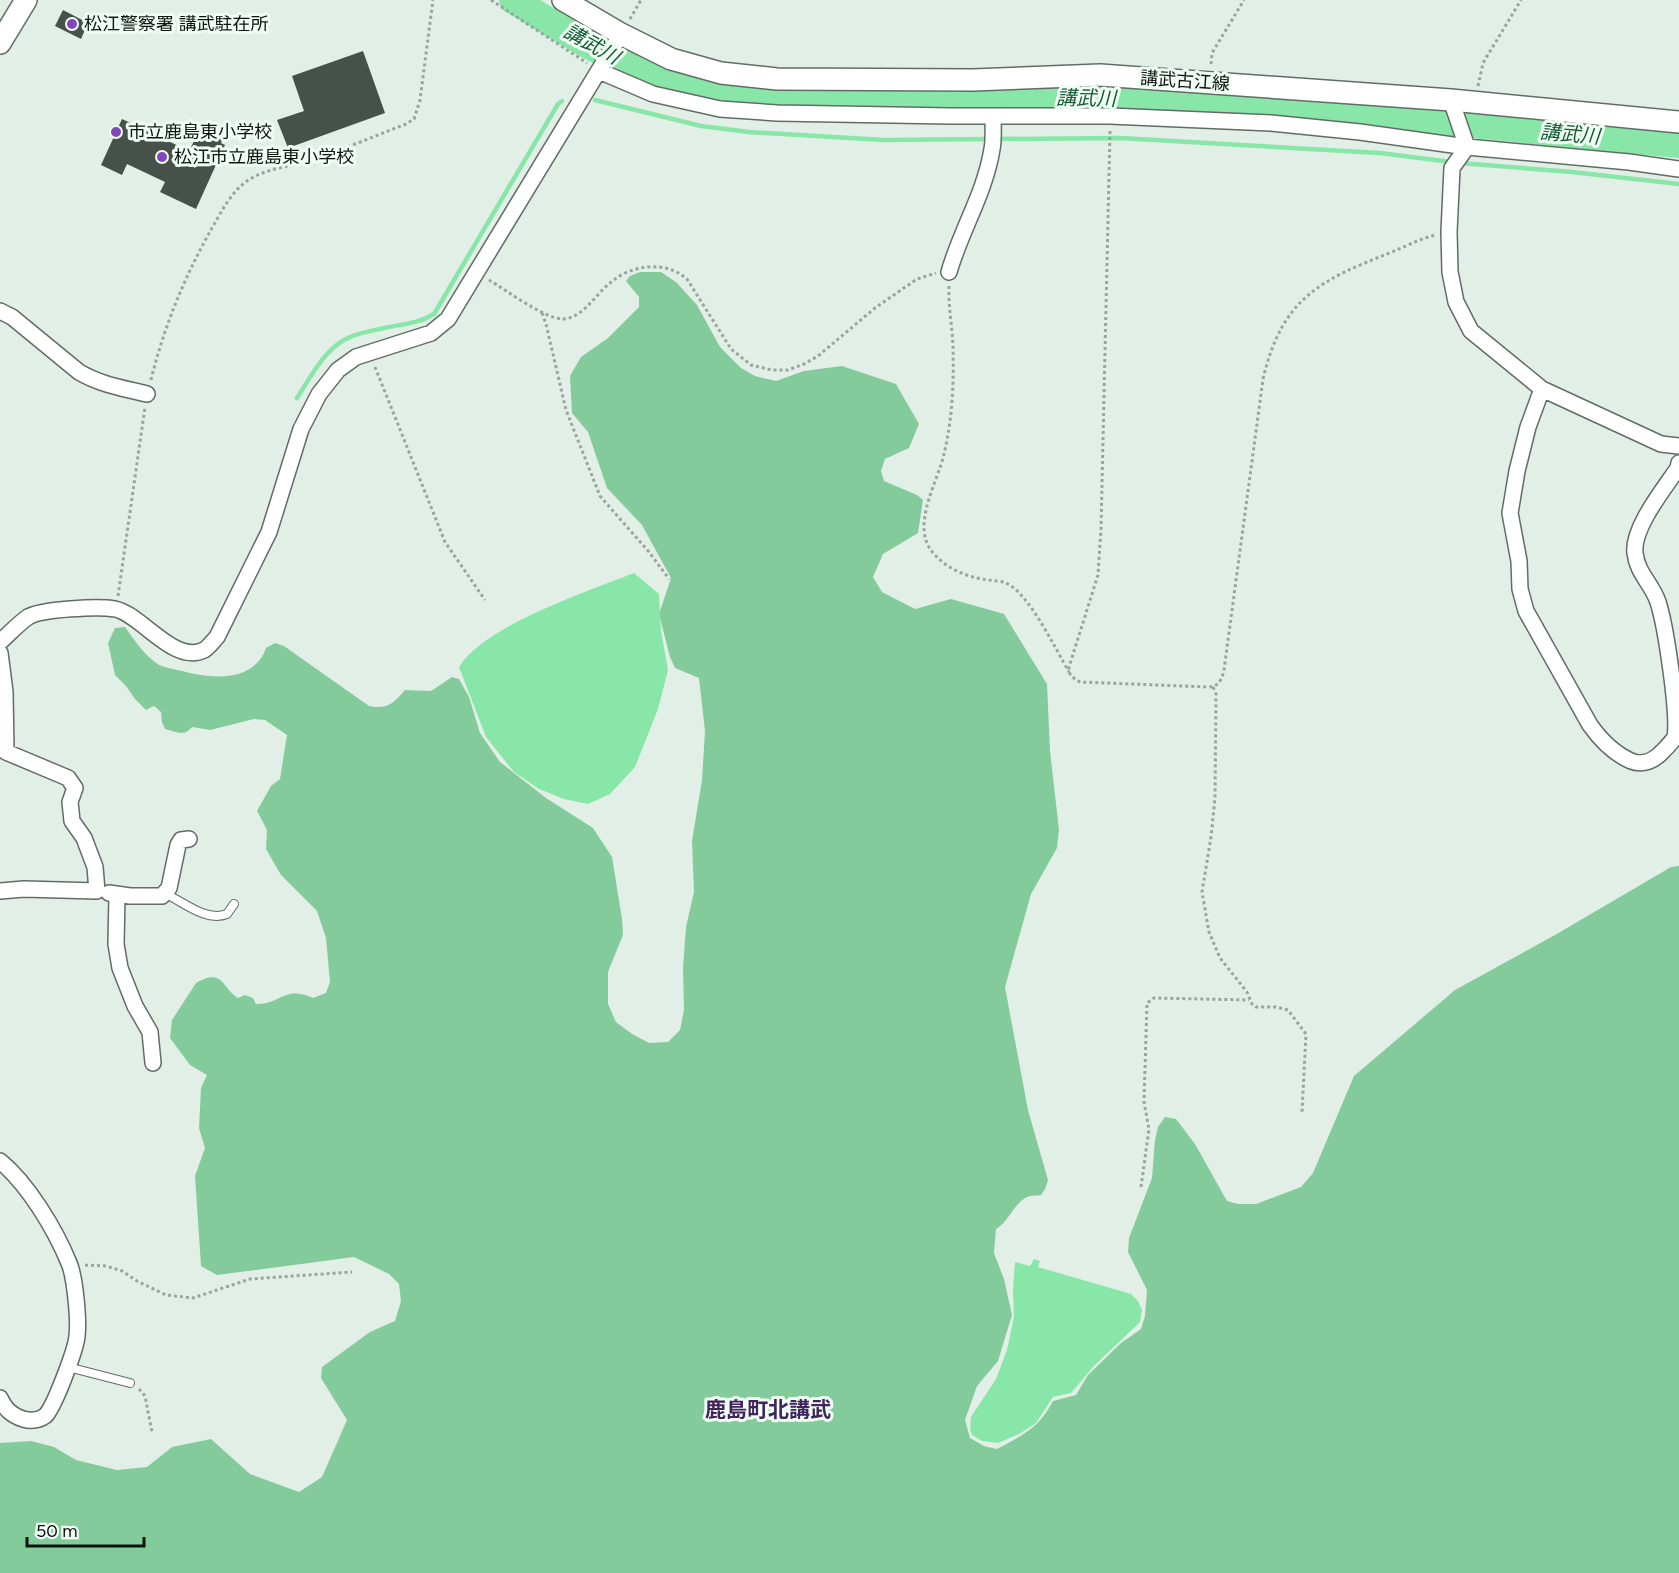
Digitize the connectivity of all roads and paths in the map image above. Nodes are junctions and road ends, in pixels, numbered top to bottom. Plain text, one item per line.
1 (26, 0) edge
2 (433, 0) edge
3 (491, 0) edge
4 (563, 0) edge
5 (1244, 0) edge
6 (1521, 0) edge
7 (618, 39) junction
8 (0, 43) edge
9 (600, 69) junction
10 (1209, 83) junction
11 (1477, 103) junction
12 (1454, 109) junction
13 (1110, 116) junction
14 (993, 117) junction
15 (1679, 122) edge
16 (1466, 143) junction
17 (1679, 169) edge
18 (1449, 232) junction
19 (949, 272) junction
20 (477, 273) junction
21 (0, 311) edge
22 (541, 311) junction
23 (369, 353) junction
24 (1542, 389) junction
25 (147, 394) junction
26 (1679, 446) edge
27 (1679, 463) edge
28 (669, 579) dead end
29 (485, 600) dead end
30 (116, 609) junction
31 (0, 642) edge
32 (0, 653) edge
33 (1069, 672) junction
34 (1676, 672) edge
35 (1213, 687) junction
36 (189, 839) dead end
37 (0, 891) edge
38 (97, 891) junction
39 (166, 894) junction
40 (117, 895) junction
41 (234, 904) dead end
42 (1249, 1000) junction
43 (153, 1063) dead end
44 (1302, 1112) dead end
45 (0, 1161) edge
46 (1141, 1187) dead end
47 (70, 1265) junction
48 (352, 1272) dead end
49 (68, 1367) junction
50 (130, 1383) joint
51 (0, 1398) edge
52 (152, 1432) dead end

1 - 8 main road
2 - 25 path
3 - 9 path
4 - 7 main road, 講武古江線
5 - 10 path
6 - 11 path
7 - 9 street
7 - 10 main road, 講武古江線
9 - 14 street
9 - 20 street
10 - 12 main road, 講武古江線
11 - 12 main road, 講武古江線
11 - 15 main road, 講武古江線
12 - 16 street
13 - 14 street
13 - 16 street
13 - 33 path
14 - 19 street
16 - 17 street
16 - 18 street
18 - 24 street
18 - 35 path
19 - 22 path
19 - 33 path
20 - 22 path
20 - 23 street
21 - 25 street
22 - 28 path
23 - 29 path
23 - 30 street
24 - 26 street
24 - 34 street
25 - 30 path
27 - 34 street
30 - 31 street
32 - 38 street
33 - 35 path
35 - 42 path
36 - 39 street
37 - 38 street
38 - 40 street
39 - 40 street
39 - 41 lane
40 - 43 street
42 - 44 path
42 - 46 path
45 - 47 street
47 - 48 path
47 - 49 street
49 - 50 lane
49 - 51 street
50 - 52 path

